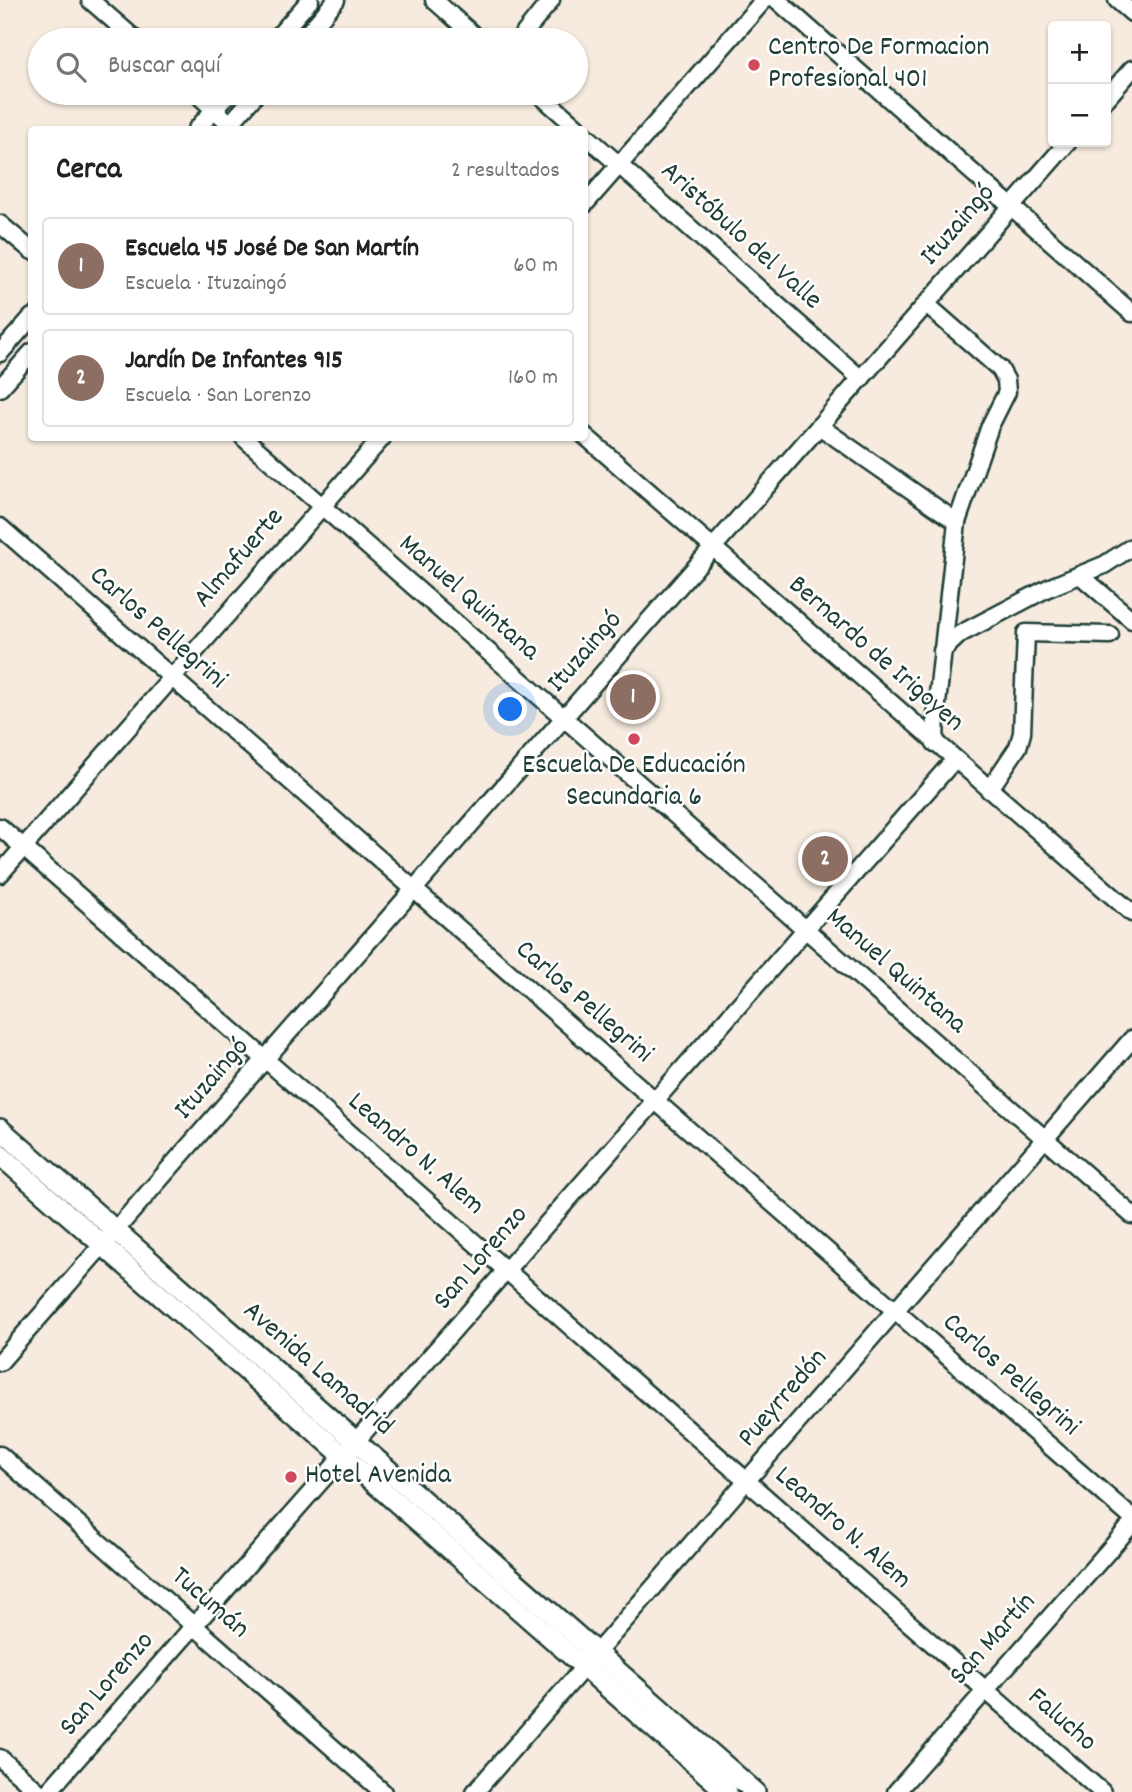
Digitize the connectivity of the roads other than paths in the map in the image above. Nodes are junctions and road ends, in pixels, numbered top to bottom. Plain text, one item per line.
1 (90, 0) edge
2 (310, 0) edge
3 (336, 0) edge
4 (433, 0) edge
5 (551, 0) edge
6 (764, 0) edge
7 (777, 0) edge
8 (1117, 0) edge
9 (1132, 13) edge
10 (122, 28) edge
11 (286, 28) edge
12 (312, 28) edge
13 (465, 28) edge
14 (529, 28) edge
15 (1132, 69) edge
16 (1111, 93) edge
17 (209, 105) edge
18 (218, 105) edge
19 (248, 105) edge
20 (552, 105) edge
21 (214, 109) junction
22 (199, 126) edge
23 (229, 126) edge
24 (232, 126) edge
25 (575, 126) edge
26 (588, 137) edge
27 (1064, 147) edge
28 (620, 165) junction
29 (588, 201) edge
30 (1011, 207) junction
31 (0, 224) edge
32 (28, 248) edge
33 (926, 303) junction
34 (1132, 313) edge
35 (28, 322) edge
36 (0, 353) edge
37 (28, 356) edge
38 (861, 379) junction
39 (0, 388) edge
40 (819, 426) junction
41 (588, 439) edge
42 (247, 441) edge
43 (379, 441) edge
44 (322, 506) junction
45 (957, 522) junction
46 (0, 527) edge
47 (1132, 547) edge
48 (713, 548) junction
49 (1080, 575) junction
50 (1132, 620) edge
51 (1110, 635) dead end
52 (942, 651) junction
53 (172, 678) junction
54 (564, 718) junction
55 (935, 743) junction
56 (954, 760) junction
57 (989, 790) junction
58 (0, 827) edge
59 (23, 847) junction
60 (0, 874) edge
61 (414, 890) junction
62 (1132, 913) edge
63 (806, 929) junction
64 (1132, 1039) edge
65 (265, 1059) junction
66 (655, 1101) junction
67 (0, 1129) edge
68 (1045, 1139) junction
69 (0, 1155) edge
70 (1132, 1215) edge
71 (109, 1238) junction
72 (507, 1270) junction
73 (895, 1311) junction
74 (0, 1362) edge
75 (350, 1449) junction
76 (0, 1455) edge
77 (747, 1481) junction
78 (1132, 1518) edge
79 (1132, 1524) edge
80 (194, 1626) junction
81 (591, 1660) junction
82 (985, 1689) junction
83 (0, 1758) edge
84 (39, 1792) edge
85 (48, 1792) edge
86 (383, 1792) edge
87 (475, 1792) edge
88 (727, 1792) edge
89 (755, 1792) edge
90 (896, 1792) edge
91 (1102, 1792) edge

1 - 10 street
2 - 11 street
3 - 12 street
4 - 13 street
5 - 14 street
6 - 28 street
7 - 30 street
8 - 9 street
15 - 16 street
17 - 21 street
18 - 21 street
19 - 24 street
20 - 25 street
21 - 22 street
21 - 23 street
26 - 28 street, Aristóbulo del Valle
27 - 30 street, Ituzaingó
28 - 29 street
28 - 38 street, Aristóbulo del Valle
30 - 33 street, Ituzaingó
30 - 34 street
31 - 32 street
33 - 38 street, Ituzaingó
33 - 45 street
35 - 36 street
37 - 39 street
38 - 40 street, Ituzaingó
40 - 45 street
40 - 48 street, Ituzaingó
41 - 48 street, Bernardo de Irigoyen
42 - 44 street, Manuel Quintana
43 - 44 street, Almafuerte
44 - 53 street, Almafuerte
44 - 54 street, Manuel Quintana
45 - 52 street
46 - 53 street, Carlos Pellegrini
47 - 49 street
48 - 54 street, Ituzaingó
48 - 55 street, Bernardo de Irigoyen
49 - 50 street
49 - 52 street
51 - 57 street
52 - 55 street
53 - 59 street, Almafuerte
53 - 61 street, Carlos Pellegrini
54 - 61 street, Ituzaingó
54 - 63 street, Manuel Quintana
55 - 56 street, Bernardo de Irigoyen
56 - 57 street, Bernardo de Irigoyen
56 - 63 street, San Lorenzo
57 - 62 street, Bernardo de Irigoyen
58 - 59 street, Leandro N. Alem
59 - 60 street, Almafuerte
59 - 65 street, Leandro N. Alem
61 - 65 street, Ituzaingó
61 - 66 street, Carlos Pellegrini
63 - 66 street, San Lorenzo
63 - 68 street, Manuel Quintana
64 - 68 street, Pueyrredón
65 - 71 street, Ituzaingó
65 - 72 street, Leandro N. Alem
66 - 72 street, San Lorenzo
66 - 73 street, Carlos Pellegrini
67 - 71 main road, Avenida Lamadrid
68 - 70 street, Manuel Quintana
68 - 73 street, Pueyrredón
69 - 71 main road, Avenida Lamadrid
71 - 74 street, Ituzaingó
71 - 75 main road, Avenida Lamadrid
72 - 75 street, San Lorenzo
72 - 77 street, Leandro N. Alem
73 - 77 street, Pueyrredón
73 - 78 street, Carlos Pellegrini
75 - 80 street, San Lorenzo
75 - 81 main road, Avenida Lamadrid
76 - 80 street, Tucumán
77 - 81 street, Pueyrredón
77 - 82 street, Leandro N. Alem
79 - 82 street, San Martín
80 - 85 street, San Lorenzo
80 - 86 street, Tucumán
81 - 87 street, Pueyrredón
81 - 88 main road, Avenida Lamadrid
81 - 89 main road, Avenida Lamadrid
82 - 90 street, San Martín
82 - 91 street, Falucho
83 - 84 street

